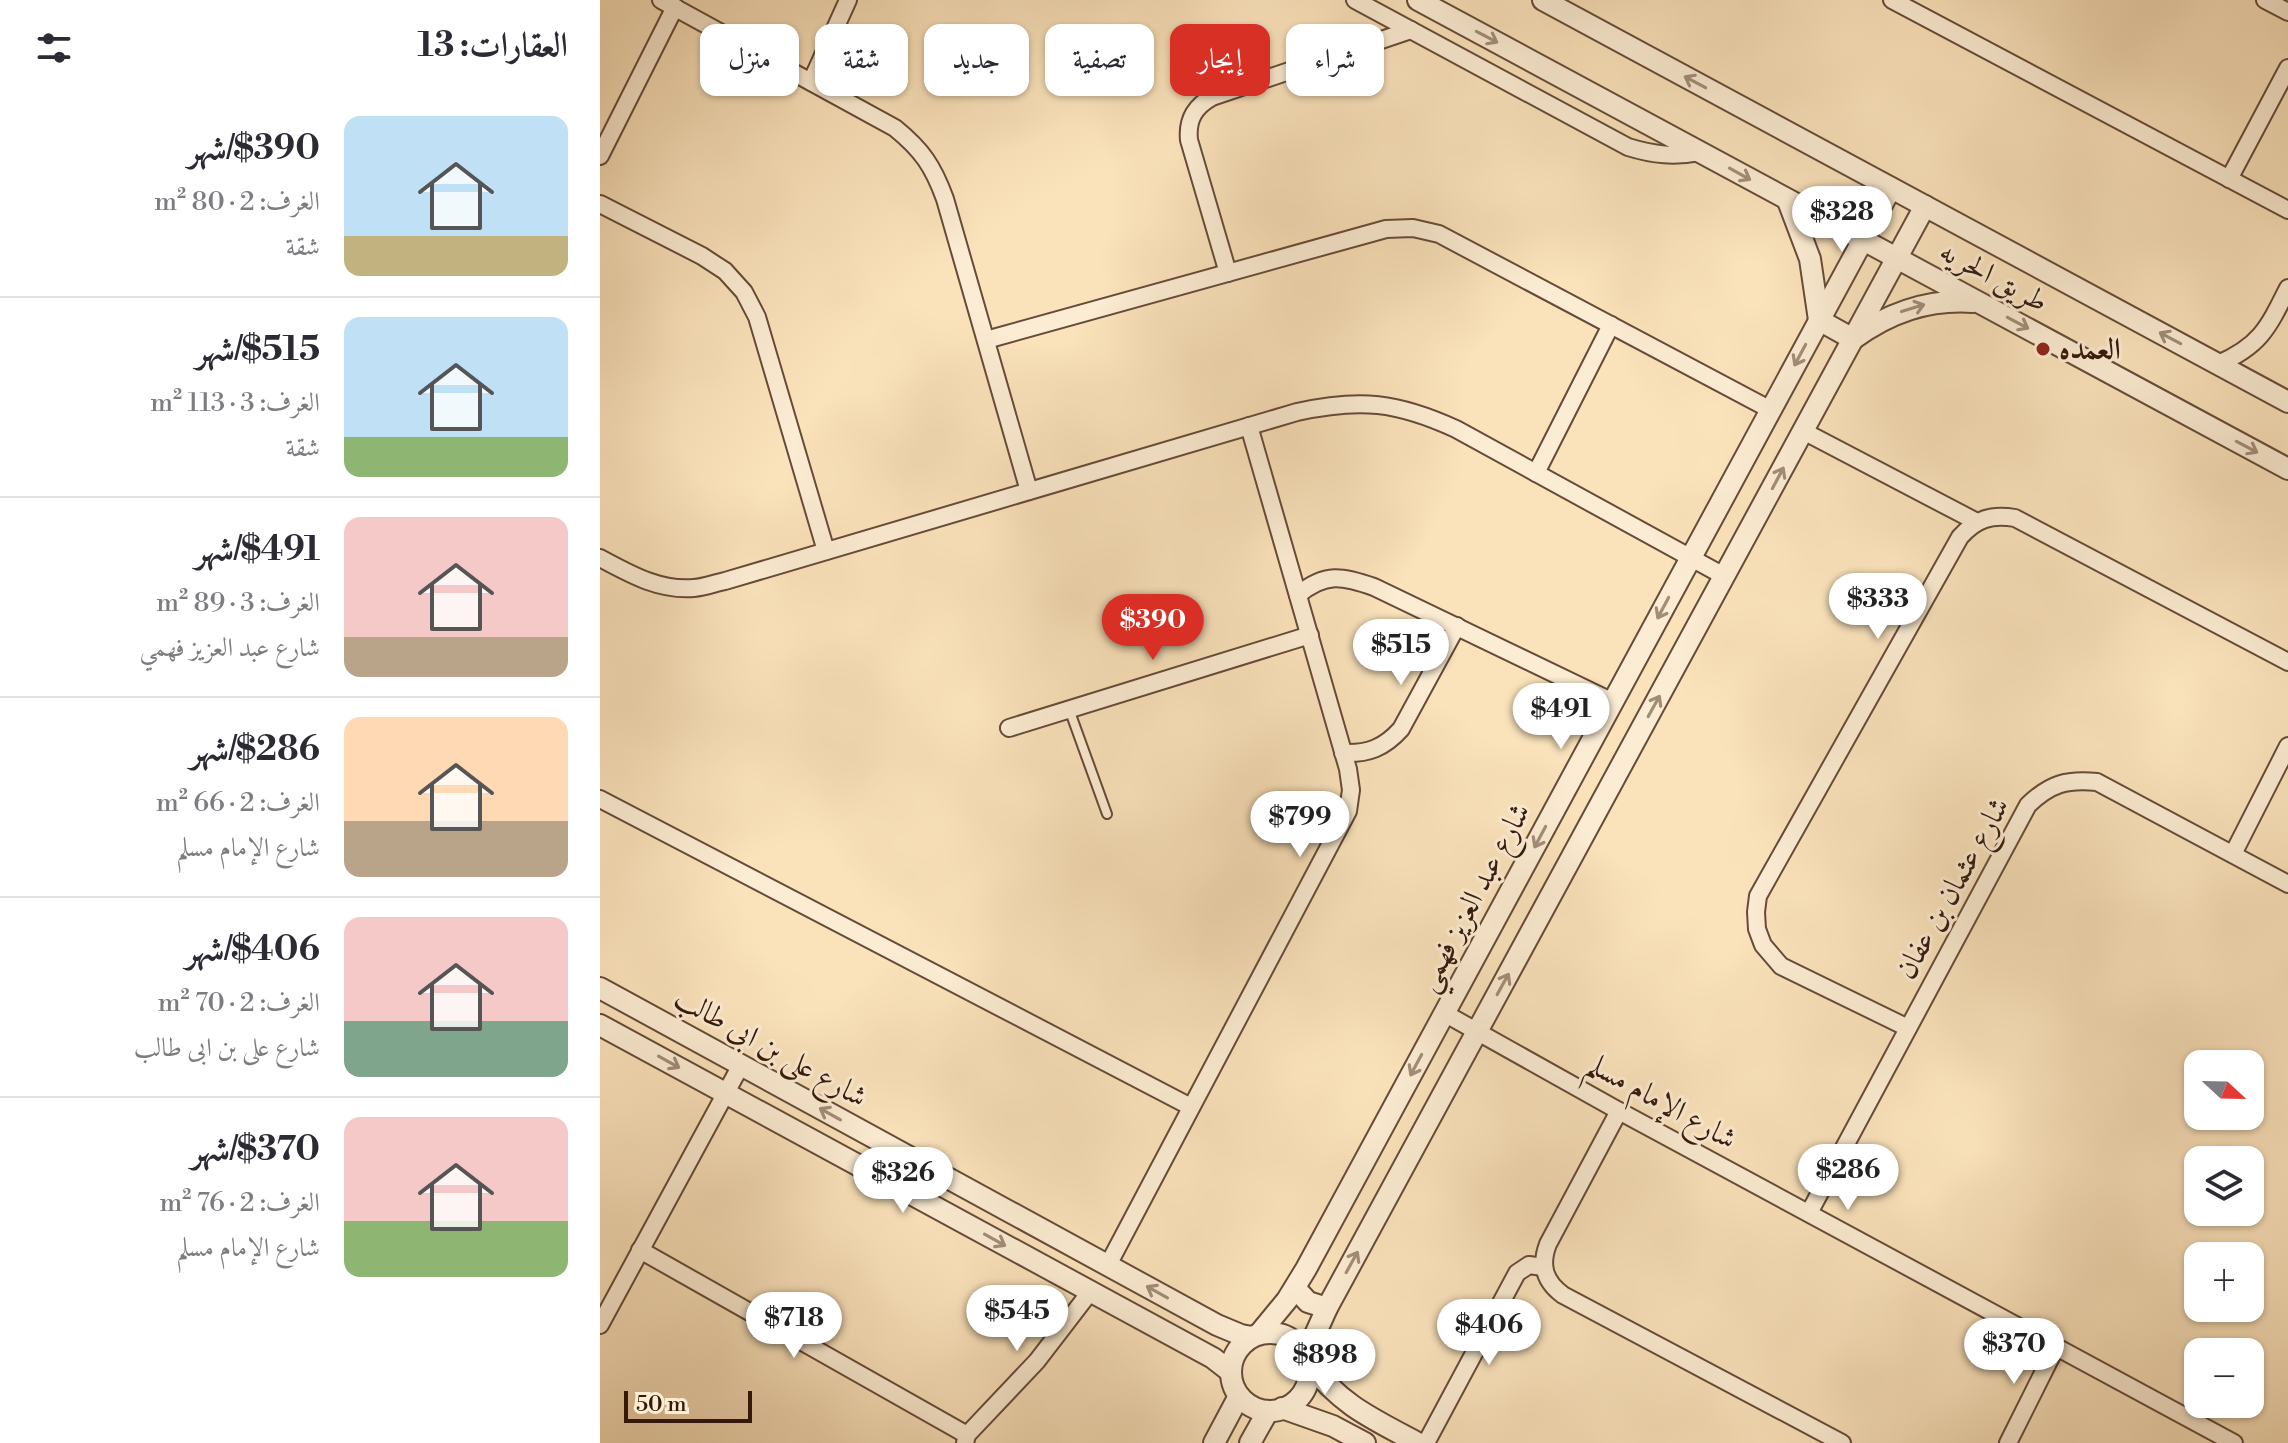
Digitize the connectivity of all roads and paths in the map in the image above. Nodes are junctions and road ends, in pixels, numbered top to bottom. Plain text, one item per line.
1 (848, 0) edge
2 (1355, 0) edge
3 (1418, 0) edge
4 (1543, 0) edge
5 (1892, 0) edge
6 (2265, 0) edge
7 (668, 4) edge
8 (2288, 12) edge
9 (1411, 30) junction
10 (2288, 68) edge
11 (811, 82) junction
12 (1701, 152) junction
13 (600, 156) edge
14 (2229, 179) junction
15 (1891, 188) junction
16 (1788, 201) junction
17 (600, 204) edge
18 (1925, 206) junction
19 (2288, 210) edge
20 (1863, 240) junction
21 (1897, 258) junction
22 (1228, 273) junction
23 (2288, 288) edge
24 (1979, 302) junction
25 (1819, 320) junction
26 (1611, 325) junction
27 (1853, 339) junction
28 (986, 340) junction
29 (2218, 364) junction
30 (2288, 402) edge
31 (1771, 410) junction
32 (1249, 426) junction
33 (1803, 431) junction
34 (2288, 469) edge
35 (1536, 473) junction
36 (1029, 491) junction
37 (1977, 522) junction
38 (826, 551) junction
39 (600, 558) edge
40 (1691, 558) junction
41 (1724, 576) junction
42 (1298, 595) junction
43 (1457, 626) junction
44 (1310, 635) junction
45 (2288, 662) edge
46 (1613, 702) junction
47 (1069, 709) junction
48 (1009, 728) dead end
49 (2288, 746) edge
50 (1343, 753) junction
51 (600, 799) edge
52 (1107, 814) dead end
53 (2233, 854) junction
54 (2288, 884) edge
55 (600, 988) edge
56 (1444, 1013) junction
57 (600, 1025) edge
58 (1908, 1028) junction
59 (1477, 1031) junction
60 (741, 1065) junction
61 (725, 1093) junction
62 (1191, 1107) junction
63 (1619, 1111) junction
64 (1809, 1213) junction
65 (640, 1250) junction
66 (1108, 1265) junction
67 (1543, 1267) junction
68 (1295, 1288) junction
69 (1090, 1292) junction
70 (1327, 1308) junction
71 (1203, 1317) junction
72 (600, 1325) edge
73 (1256, 1336) junction
74 (1189, 1345) junction
75 (2056, 1347) junction
76 (1306, 1359) junction
77 (1231, 1372) junction
78 (1239, 1396) junction
79 (1275, 1409) junction
80 (1358, 1411) junction
81 (1346, 1433) junction
82 (1218, 1436) edge
83 (966, 1439) edge
84 (1249, 1443) edge
85 (1365, 1443) edge
86 (1418, 1443) edge
87 (1426, 1443) edge
88 (1842, 1443) edge
89 (2008, 1443) edge
90 (2234, 1443) edge

1 - 11 street
2 - 9 street
3 -> 12 street, طريق الحريه
15 -> 4 street, طريق الحريه
5 - 14 street
6 - 8 street
7 - 11 street
7 - 13 street
9 - 12 street
9 - 22 street
10 - 14 street
11 - 28 street
12 -> 16 street, طريق الحريه
14 - 19 street
15 - 18 street, طريق الحريه
15 - 20 street, شارع عبد العزيز فهمي
16 - 20 street, طريق الحريه
16 - 25 street
17 - 38 street
18 - 21 street
29 -> 18 street, طريق الحريه
20 - 21 street, طريق الحريه
20 - 25 street, شارع عبد العزيز فهمي
21 - 24 street, طريق الحريه
21 - 27 street
22 - 26 street
22 - 28 street
23 - 29 street
27 -> 24 street
24 -> 34 street, طريق الحريه
25 - 27 street
25 -> 31 street, شارع عبد العزيز فهمي
26 - 31 street
26 - 35 street
27 - 33 street
28 - 36 street
29 - 30 street, طريق الحريه
31 - 40 street, شارع عبد العزيز فهمي
32 - 35 street
32 - 36 street
32 - 42 street
33 - 37 street
41 -> 33 street
35 - 40 street
36 - 38 street
37 - 45 street
37 - 58 street
38 - 39 street
40 - 41 street
40 -> 46 street, شارع عبد العزيز فهمي
59 -> 41 street
42 - 43 street
42 - 44 street
43 - 46 street
43 - 50 street
44 - 47 street
44 - 50 street
46 -> 56 street, شارع عبد العزيز فهمي
47 - 48 street
47 - 52 lane
49 - 53 street
50 - 62 street
51 - 62 street
53 - 54 street, شارع عثمان بن عفان
53 - 58 street, شارع عثمان بن عفان
55 - 60 street, شارع على بن ابى طالب
56 - 59 street, شارع الإمام مسلم
56 -> 68 street, شارع عبد العزيز فهمي
57 -> 61 street, شارع على بن ابى طالب
58 - 64 street, شارع عثمان بن عفان
59 - 63 street, شارع الإمام مسلم
70 -> 59 street
60 - 61 street
66 -> 60 street, شارع على بن ابى طالب
61 - 65 street
61 -> 69 street, شارع على بن ابى طالب
62 - 66 street
63 - 64 street, شارع الإمام مسلم
63 - 67 street
64 - 75 street, شارع الإمام مسلم
65 - 72 street
65 - 83 street
71 -> 66 street, شارع على بن ابى طالب
67 - 87 street
67 - 88 street
68 - 70 street
68 - 73 street, شارع عبد العزيز فهمي
69 - 74 street, شارع على بن ابى طالب
69 - 83 street
70 - 76 street
71 - 73 street, شارع على بن ابى طالب
71 - 74 street
73 - 76 street
73 - 77 street
74 - 77 street, شارع على بن ابى طالب
75 - 89 street
75 - 90 street, شارع الإمام مسلم
76 - 79 street
76 - 80 street
77 - 78 street
78 - 79 street
78 - 82 street
79 - 81 street
79 - 84 street
80 - 81 street
80 - 86 street
81 - 85 street
82 - 84 street

